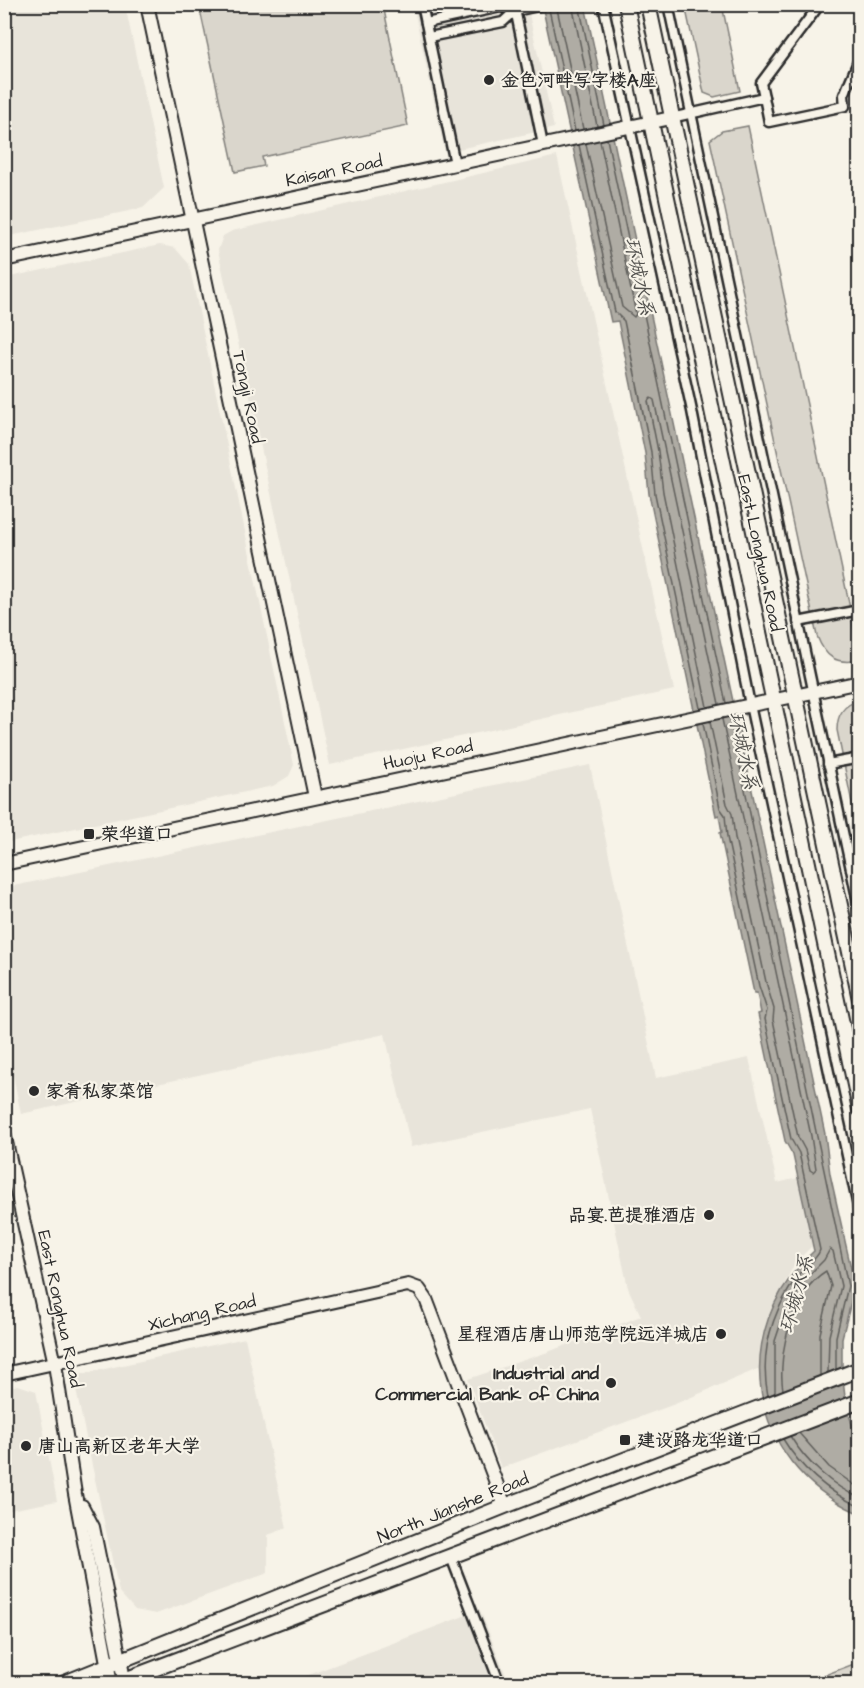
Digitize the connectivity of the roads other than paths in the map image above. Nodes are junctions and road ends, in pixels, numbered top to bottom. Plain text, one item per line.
1 (147, 4) edge
2 (422, 4) edge
3 (547, 4) edge
4 (603, 4) edge
5 (626, 4) edge
6 (648, 4) edge
7 (668, 4) edge
8 (820, 4) edge
9 (514, 8) edge
10 (426, 22) junction
11 (429, 37) junction
12 (860, 57) edge
13 (764, 97) junction
14 (690, 113) junction
15 (672, 118) junction
16 (651, 122) junction
17 (628, 127) junction
18 (543, 145) junction
19 (455, 164) junction
20 (192, 220) junction
21 (4, 260) edge
22 (860, 604) edge
23 (798, 622) junction
24 (860, 682) edge
25 (813, 692) junction
26 (796, 695) junction
27 (773, 700) junction
28 (750, 705) junction
29 (860, 758) edge
30 (828, 764) junction
31 (315, 797) junction
32 (4, 864) edge
33 (860, 912) edge
34 (860, 999) edge
35 (860, 1109) edge
36 (4, 1133) edge
37 (860, 1216) edge
38 (55, 1364) junction
39 (857, 1370) edge
40 (4, 1374) edge
41 (860, 1401) edge
42 (505, 1506) junction
43 (451, 1557) junction
44 (115, 1664) junction
45 (62, 1683) edge
46 (119, 1683) edge
47 (500, 1683) edge

1 - 20 street, Tongji Road
2 - 10 street
3 - 9 street
4 - 17 street
5 - 16 main road, East Longhua Road
6 - 15 main road, East Longhua Road
7 - 14 street
8 - 13 street
9 - 10 street
9 - 11 street
9 - 18 street
10 - 11 street
11 - 19 street
12 - 13 street
13 - 14 street
14 - 15 street
14 - 23 street
15 - 16 street, Kaisan Road
15 - 26 main road, East Longhua Road
16 - 17 street, Kaisan Road
16 - 27 main road, East Longhua Road
17 - 18 street, Kaisan Road
17 - 28 street
18 - 19 street, Kaisan Road
19 - 20 street, Kaisan Road
20 - 21 street, Kaisan Road
20 - 31 street, Tongji Road
22 - 23 street
23 - 25 street
24 - 25 street, Huoju Road
25 - 26 street, Huoju Road
25 - 30 street
26 - 27 street, Huoju Road
26 - 34 main road, East Longhua Road
27 - 28 street, Huoju Road
27 - 35 main road, East Longhua Road
28 - 31 street, Huoju Road
28 - 37 street
29 - 30 street
30 - 33 street
31 - 32 street, Huoju Road
36 - 38 street, East Ronghua Road
38 - 40 street, Xichang Road
38 - 42 street, Xichang Road
38 - 44 street, East Ronghua Road
39 - 42 main road, North Jianshe Road
41 - 43 main road
42 - 44 main road, North Jianshe Road
43 - 46 main road
43 - 47 street
44 - 45 main road, North Jianshe Road
44 - 46 street, East Ronghua Road

